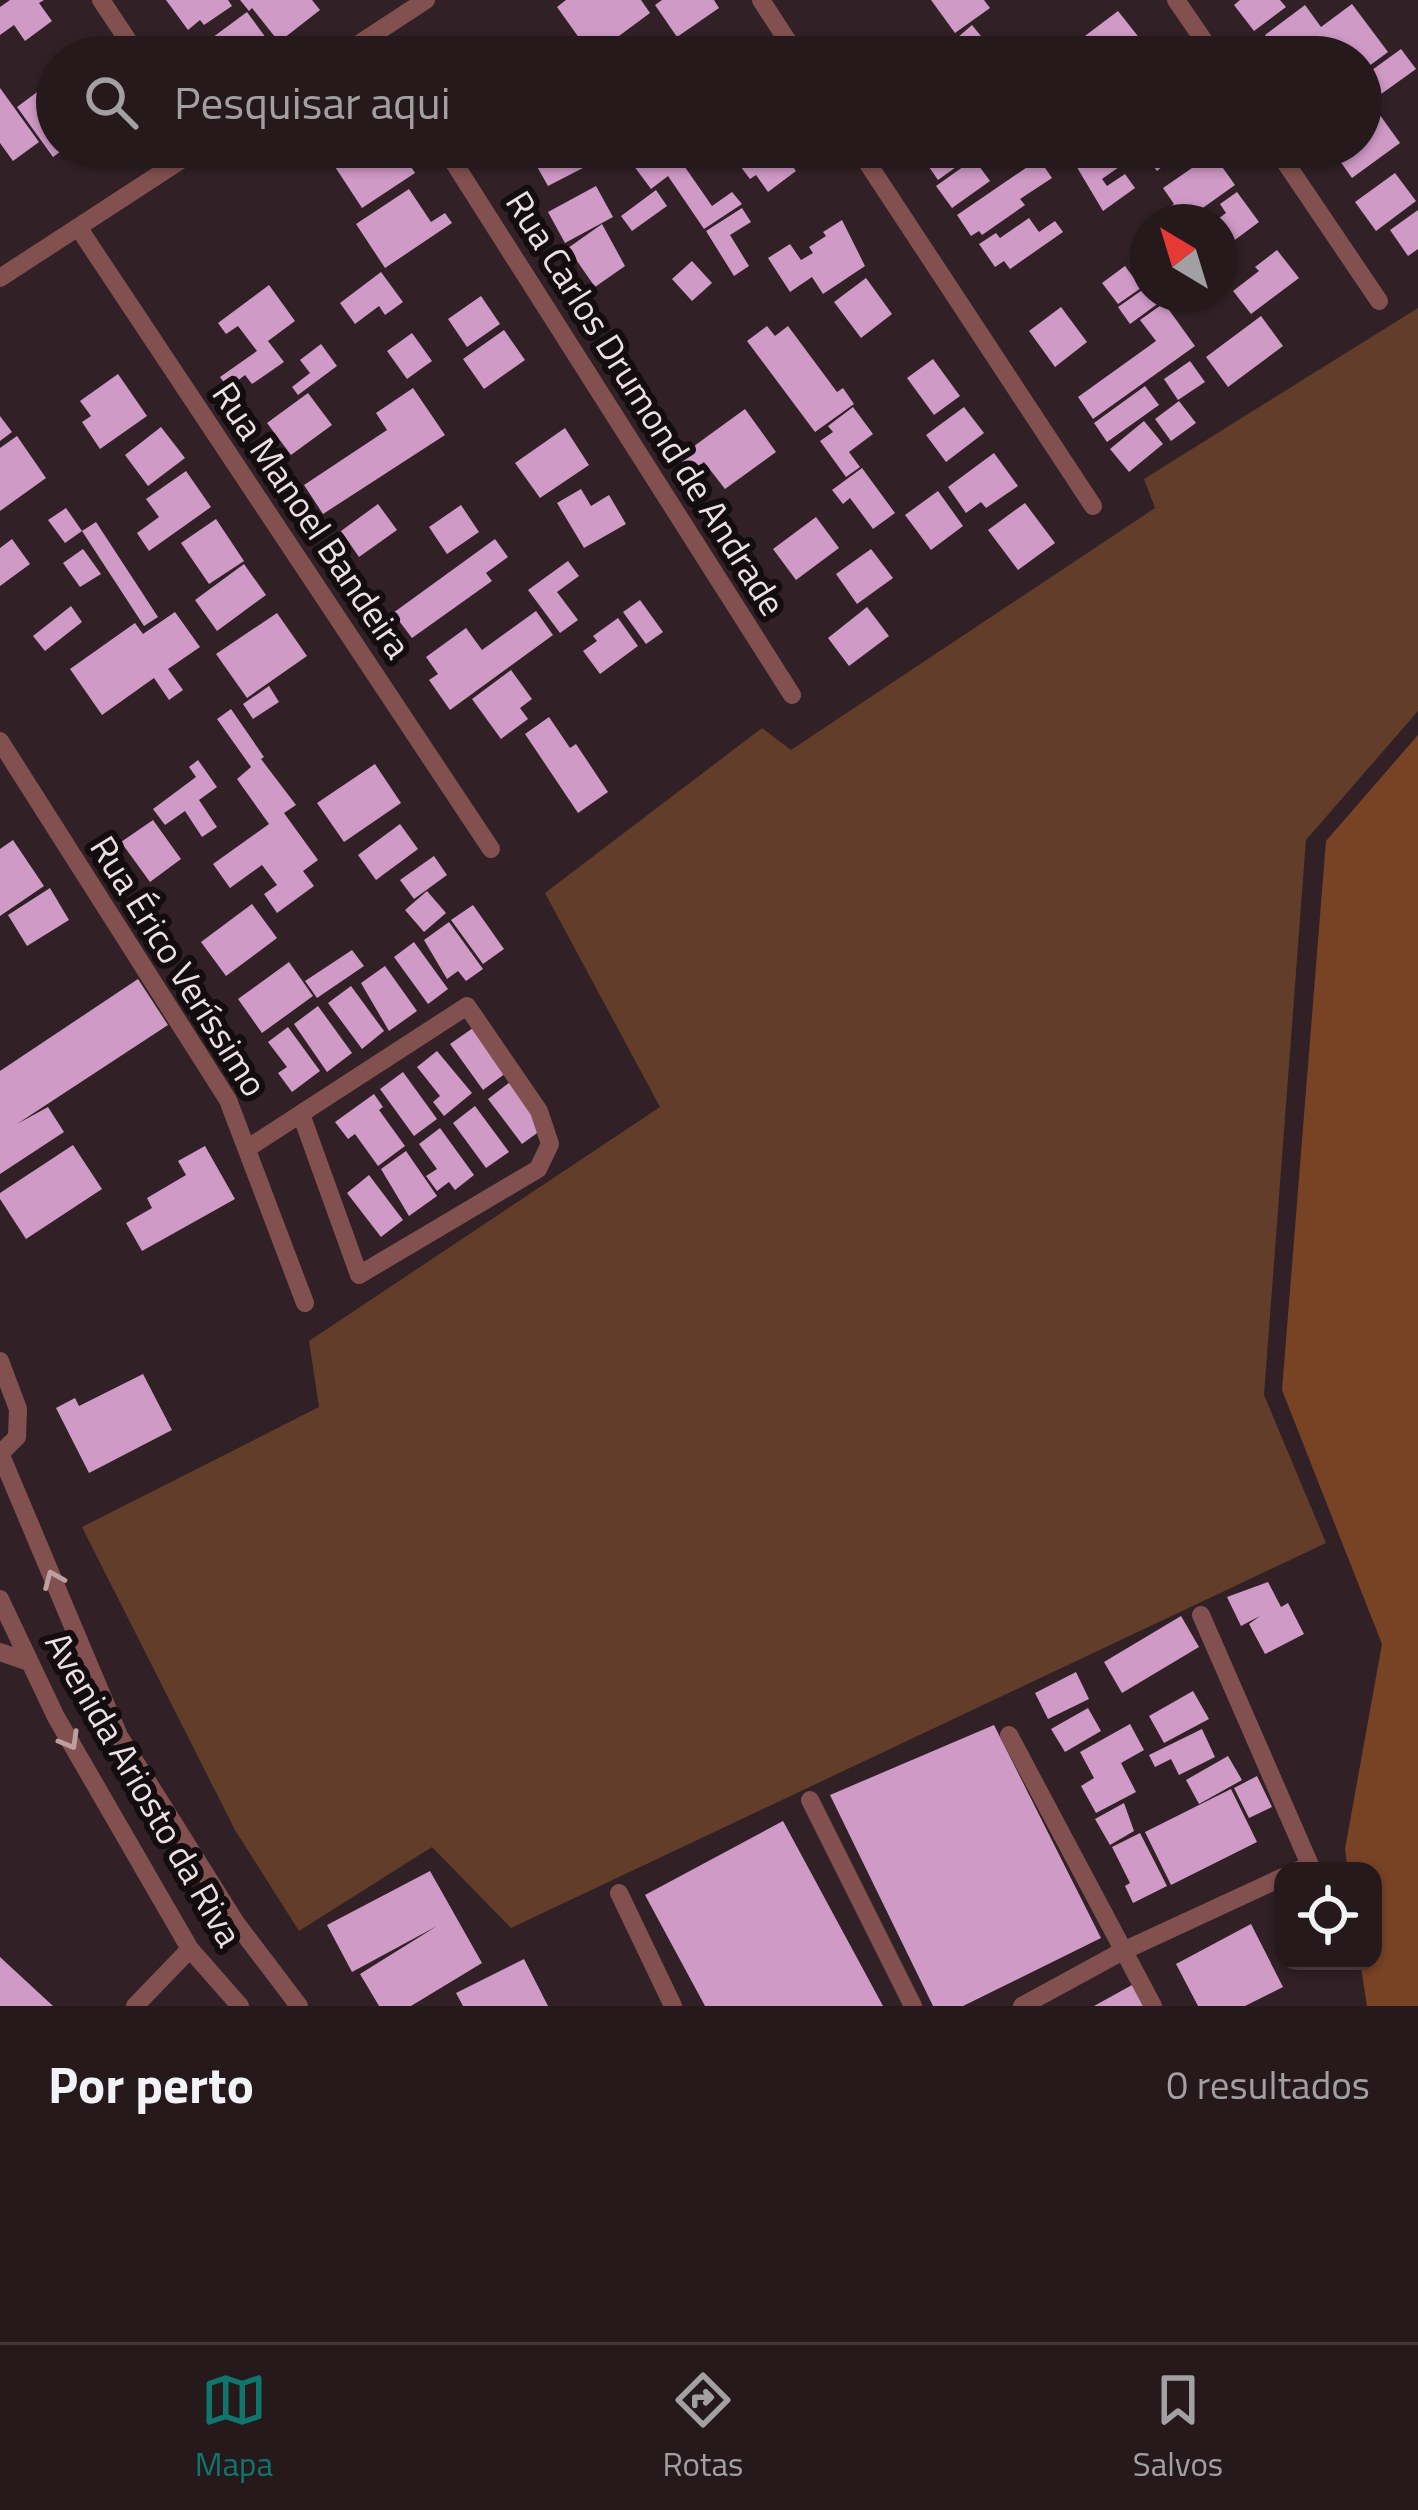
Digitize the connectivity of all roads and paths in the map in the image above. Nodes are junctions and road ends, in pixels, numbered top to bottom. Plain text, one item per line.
1 (101, 0) edge
2 (426, 0) edge
3 (761, 0) edge
4 (1176, 0) edge
5 (373, 35) edge
6 (125, 36) edge
7 (784, 36) edge
8 (1201, 36) edge
9 (167, 168) edge
10 (457, 168) edge
11 (871, 168) edge
12 (1289, 168) edge
13 (78, 227) junction
14 (0, 278) edge
15 (1379, 301) dead end
16 (1093, 506) dead end
17 (792, 695) dead end
18 (0, 741) edge
19 (491, 849) dead end
20 (301, 1114) junction
21 (248, 1148) junction
22 (305, 1304) dead end
23 (0, 1361) edge
24 (0, 1454) edge
25 (0, 1599) edge
26 (1201, 1615) dead end
27 (0, 1652) edge
28 (29, 1662) junction
29 (1009, 1736) dead end
30 (810, 1800) dead end
31 (1301, 1862) edge
32 (1274, 1881) edge
33 (619, 1893) dead end
34 (190, 1949) junction
35 (1121, 1952) junction
36 (135, 2006) edge
37 (240, 2006) edge
38 (299, 2006) edge
39 (673, 2006) edge
40 (913, 2006) edge
41 (1022, 2006) edge
42 (1153, 2006) edge

1 - 6 street
2 - 5 street
3 - 7 street
4 - 8 street
9 - 13 street
10 - 17 street, Rua Carlos Drumond de Andrade
11 - 16 street
12 - 15 street
13 - 14 street
13 - 19 street, Rua Manoel Bandeira
18 - 21 street, Rua Érico Veríssimo
20 - 20 street
20 - 21 street
21 - 22 street, Rua Érico Veríssimo
23 - 24 street
38 -> 24 street
25 - 28 street, Avenida Ariosto da Riva
26 - 31 street
27 - 28 street
28 -> 34 street, Avenida Ariosto da Riva
29 - 35 street
30 - 40 street
32 - 35 street
33 - 39 street
34 - 36 street
34 - 37 street, Avenida Ariosto da Riva
35 - 41 street
35 - 42 street

